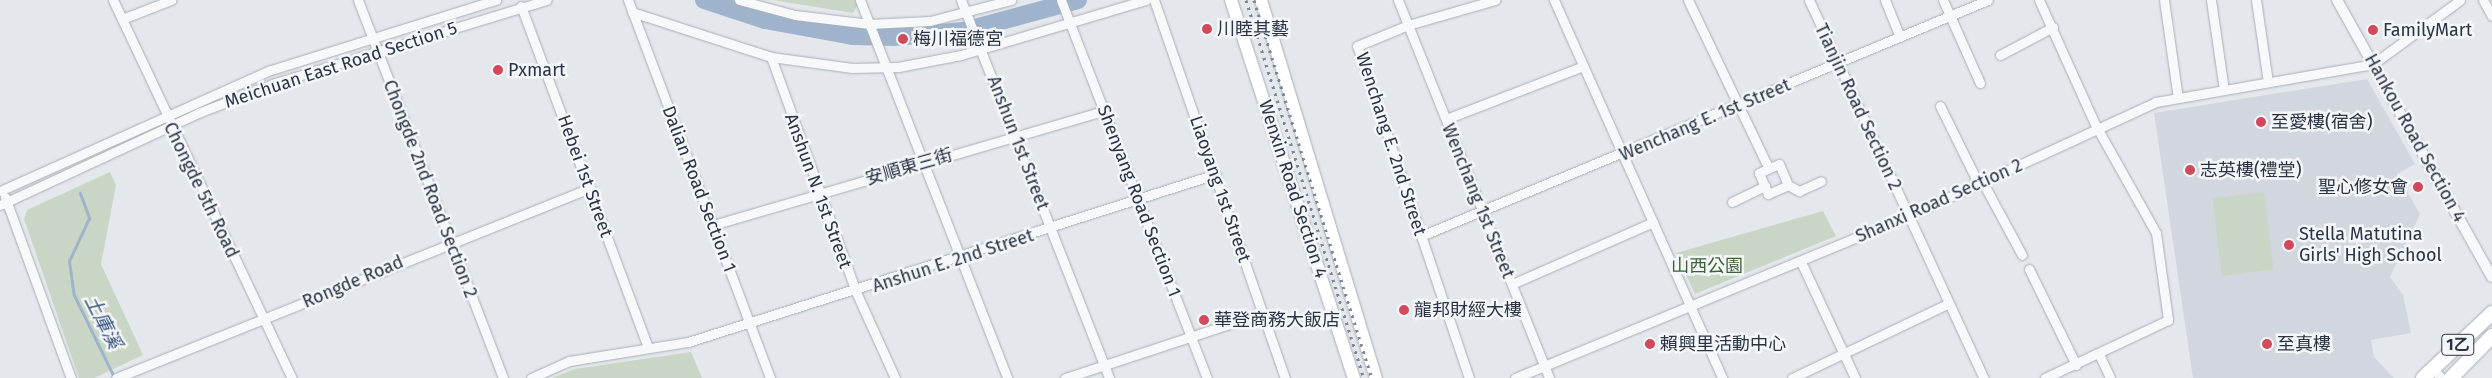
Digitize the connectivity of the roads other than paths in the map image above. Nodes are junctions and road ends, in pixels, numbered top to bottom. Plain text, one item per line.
1 (113, 0) edge
2 (170, 0) edge
3 (358, 0) edge
4 (496, 0) edge
5 (532, 0) edge
6 (547, 0) edge
7 (628, 0) edge
8 (739, 0) edge
9 (860, 0) edge
10 (961, 0) edge
11 (1011, 0) edge
12 (1061, 0) edge
13 (1146, 0) edge
14 (1154, 0) edge
15 (1231, 0) edge
16 (1261, 0) edge
17 (1398, 0) edge
18 (1495, 0) edge
19 (1554, 0) edge
20 (1688, 0) edge
21 (1809, 0) edge
22 (1885, 0) edge
23 (1943, 0) edge
24 (1988, 0) edge
25 (2039, 0) edge
26 (2164, 0) edge
27 (2211, 0) edge
28 (2256, 0) edge
29 (2337, 0) edge
30 (2460, 0) edge
31 (2483, 0) edge
32 (521, 6) junction
33 (965, 11) junction
34 (632, 12) junction
35 (1949, 16) junction
36 (2492, 16) edge
37 (122, 19) junction
38 (1071, 25) junction
39 (1408, 25) junction
40 (2053, 27) junction
41 (871, 29) junction
42 (371, 37) junction
43 (1900, 37) junction
44 (980, 48) junction
45 (377, 50) junction
46 (2000, 55) dead end
47 (772, 57) junction
48 (1839, 64) junction
49 (2373, 64) junction
50 (1583, 66) junction
51 (888, 67) junction
52 (2268, 82) junction
53 (1980, 83) dead end
54 (2224, 90) junction
55 (2178, 98) junction
56 (1738, 105) junction
57 (1940, 106) dead end
58 (1105, 110) junction
59 (166, 114) junction
60 (1446, 119) junction
61 (171, 126) junction
62 (2096, 126) junction
63 (1016, 135) junction
64 (1623, 154) junction
65 (924, 164) junction
66 (1769, 168) junction
67 (1216, 174) junction
68 (1821, 181) dead end
69 (1980, 182) junction
70 (1788, 185) junction
71 (1765, 186) junction
72 (590, 188) junction
73 (0, 190) edge
74 (819, 193) junction
75 (1139, 201) junction
76 (1732, 202) dead end
77 (3, 203) edge
78 (1483, 214) junction
79 (1908, 216) junction
80 (1653, 222) junction
81 (713, 225) junction
82 (1052, 229) junction
83 (1421, 236) junction
84 (449, 242) junction
85 (2022, 255) dead end
86 (961, 257) junction
87 (1801, 262) junction
88 (2029, 269) dead end
89 (2492, 276) edge
90 (1512, 284) junction
91 (856, 292) junction
92 (1948, 304) junction
93 (1690, 307) junction
94 (1263, 313) junction
95 (2492, 313) edge
96 (263, 319) junction
97 (749, 323) junction
98 (2492, 336) edge
99 (1190, 337) junction
100 (648, 347) junction
101 (1844, 354) junction
102 (2099, 354) junction
103 (1104, 365) junction
104 (2076, 365) junction
105 (1542, 368) junction
106 (2433, 375) edge
107 (71, 378) edge
108 (116, 378) edge
109 (292, 378) edge
110 (503, 378) edge
111 (531, 378) edge
112 (770, 378) edge
113 (895, 378) edge
114 (1007, 378) edge
115 (1065, 378) edge
116 (1109, 378) edge
117 (1207, 378) edge
118 (1285, 378) edge
119 (1354, 378) edge
120 (1376, 378) edge
121 (1469, 378) edge
122 (1516, 378) edge
123 (1548, 378) edge
124 (1722, 378) edge
125 (1792, 378) edge
126 (1855, 378) edge
127 (1984, 378) edge
128 (2045, 378) edge
129 (2110, 378) edge
130 (2450, 378) edge

1 - 37 street, Chongde 5th Road
2 - 37 street
3 - 42 street, Chongde 2nd Road Section 2
4 - 42 street, Meichuan East Road Section 5
5 - 32 street, Meichuan East Road Section 5
6 - 32 street, Meichuan East Road Section 5
7 - 34 street, Dalian Road Section 1
8 - 41 street
9 - 41 street
10 - 33 street, Anshun 1st Street
11 - 33 street
12 - 38 street, Shenyang Road Section 1
13 - 38 street
14 - 67 street, Liaoyang 1st Street
15 - 119 main road, Wenxin Road Section 4
16 - 120 main road, Wenxin Road Section 4
17 - 39 street, Wenchang 1st Street
18 - 39 street, Wenchang E. 2nd Street
19 - 50 street
20 - 56 street
21 - 48 street, Tianjin Road Section 2
22 - 43 street
23 - 35 street
24 - 35 street, Wenchang E. 1st Street
25 - 40 street
26 - 55 street
27 - 54 street
28 - 52 street
29 - 49 street, Hankou Road Section 4
30 - 49 street
31 - 36 street
32 - 45 street, Meichuan East Road Section 5
32 - 72 street, Hebei 1st Street
33 - 41 street
33 - 44 street, Anshun 1st Street
34 - 47 street
34 - 81 street, Dalian Road Section 1
35 - 43 street, Wenchang E. 1st Street
35 - 53 street
37 - 59 street, Chongde 5th Road
38 - 44 street
38 - 58 street, Shenyang Road Section 1
39 - 60 street, Wenchang 1st Street
39 - 83 street, Wenchang E. 2nd Street
40 - 46 street
40 - 62 street
41 - 51 street
42 - 45 street, Chongde 2nd Road Section 2
42 - 59 street, Meichuan East Road Section 5
43 - 48 street, Wenchang E. 1st Street
44 - 51 street
44 - 63 street, Anshun 1st Street
45 - 61 street, Meichuan East Road Section 5
45 - 84 street, Chongde 2nd Road Section 2
47 - 51 street
47 - 74 street, Anshun N. 1st Street
48 - 56 street, Wenchang E. 1st Street
48 - 79 street, Tianjin Road Section 2
49 - 52 street, Shanxi Road Section 2
49 - 89 street, Hankou Road Section 4
50 - 60 street
50 - 64 street
51 - 65 street
52 - 54 street, Shanxi Road Section 2
54 - 55 street, Shanxi Road Section 2
55 - 62 street, Shanxi Road Section 2
56 - 64 street, Wenchang E. 1st Street
56 - 66 street
57 - 69 street
58 - 63 street, 安順東三街
58 - 75 street, Shenyang Road Section 1
59 - 61 street, Chongde 5th Road
59 - 73 street, Meichuan East Road Section 5
60 - 78 street, Wenchang 1st Street
61 - 77 street, Meichuan East Road Section 5
61 - 96 street, Chongde 5th Road
62 - 69 street, Shanxi Road Section 2
62 - 102 street
63 - 65 street, 安順東三街
63 - 82 street, Anshun 1st Street
64 - 78 street, Wenchang E. 1st Street
64 - 80 street
65 - 74 street, 安順東三街
65 - 86 street
66 - 70 street
66 - 71 street
67 - 75 street, Anshun E. 2nd Street
67 - 94 street, Liaoyang 1st Street
68 - 70 street
69 - 79 street, Shanxi Road Section 2
69 - 85 street
70 - 71 street
71 - 76 street
72 - 84 street, Rongde Road
72 - 100 street, Hebei 1st Street
73 - 77 street
74 - 81 street, 安順東三街
74 - 91 street, Anshun N. 1st Street
75 - 82 street, Anshun E. 2nd Street
75 - 99 street, Shenyang Road Section 1
77 - 107 street
78 - 83 street, Wenchang E. 1st Street
78 - 90 street, Wenchang 1st Street
79 - 87 street, Shanxi Road Section 2
79 - 92 street, Tianjin Road Section 2
80 - 90 street
80 - 93 street
81 - 97 street, Dalian Road Section 1
82 - 86 street, Anshun E. 2nd Street
82 - 103 street, Anshun 1st Street
83 - 121 street, Wenchang E. 2nd Street
84 - 96 street, Rongde Road
84 - 110 street, Chongde 2nd Road Section 2
86 - 91 street, Anshun E. 2nd Street
86 - 114 street
87 - 93 street, Shanxi Road Section 2
87 - 101 street
88 - 104 street
90 - 105 street, Wenchang 1st Street
91 - 97 street, Anshun E. 2nd Street
91 - 113 street, Anshun N. 1st Street
92 - 101 street
92 - 127 street, Tianjin Road Section 2
93 - 105 street, Shanxi Road Section 2
93 - 124 street
94 - 99 street
94 - 118 street, Liaoyang 1st Street
95 - 106 main road, 1乙
96 - 108 street, Rongde Road
96 - 109 street, Chongde 5th Road
97 - 100 street, Anshun E. 2nd Street
97 - 112 street, Dalian Road Section 1
98 - 130 main road, 1乙
99 - 103 street
99 - 117 street, Shenyang Road Section 1
100 - 111 street, Anshun E. 2nd Street
101 - 125 street
101 - 126 street
102 - 104 street
102 - 129 street
103 - 115 street
103 - 116 street, Anshun 1st Street
104 - 128 street
105 - 122 street, Shanxi Road Section 2
105 - 123 street, Wenchang 1st Street

